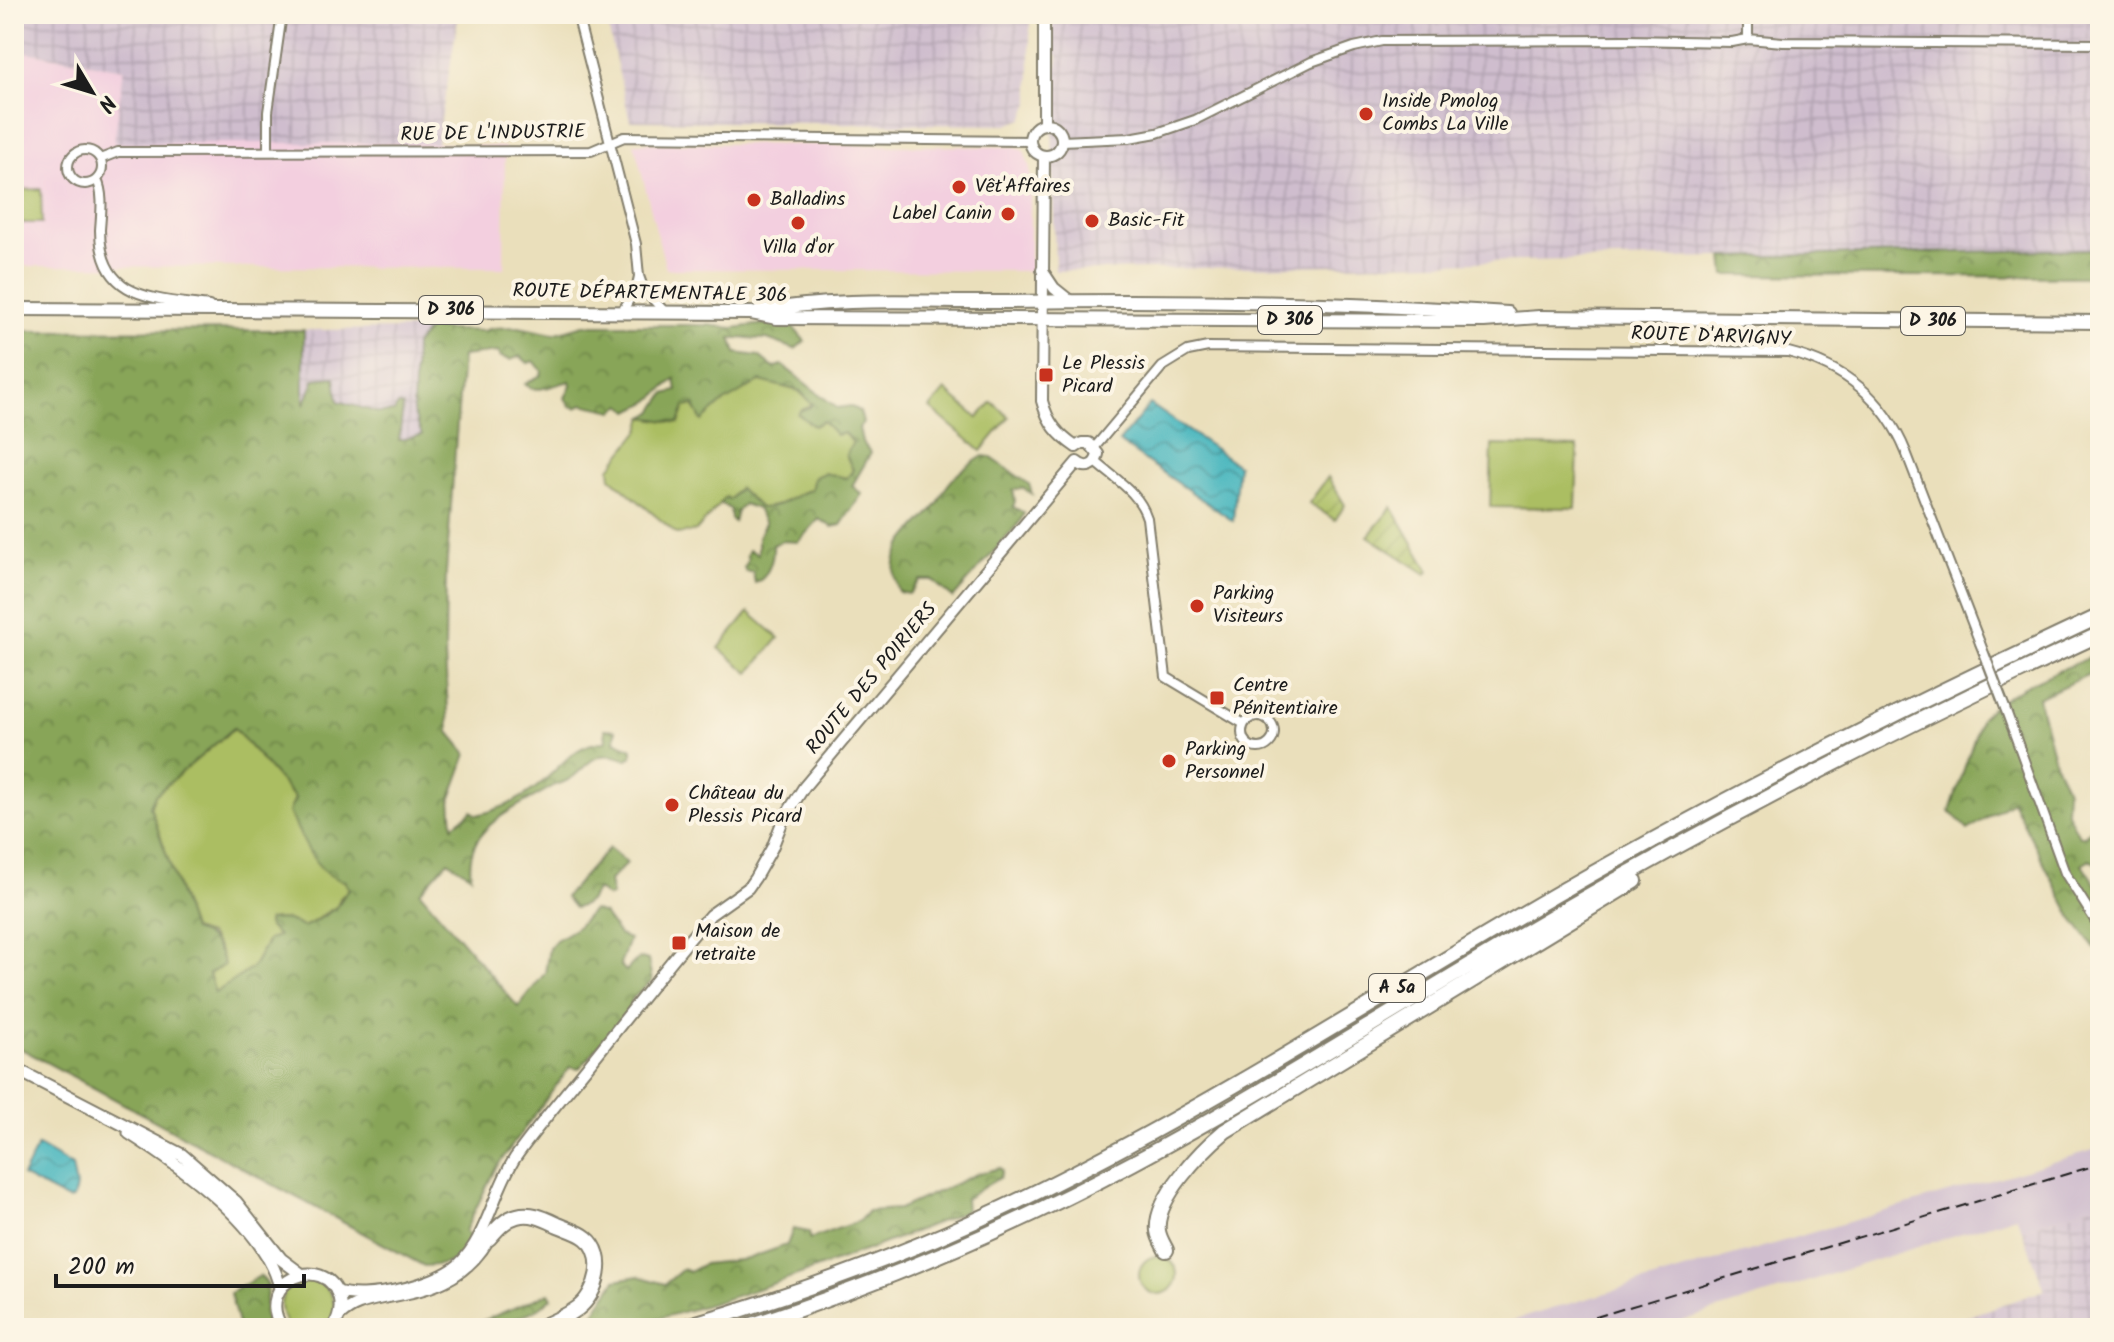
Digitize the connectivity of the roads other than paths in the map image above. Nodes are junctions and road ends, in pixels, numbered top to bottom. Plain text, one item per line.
1 (282, 14) edge
2 (577, 14) edge
3 (1044, 14) edge
4 (1748, 14) edge
5 (1748, 39) junction
6 (2100, 44) edge
7 (1044, 124) junction
8 (1030, 141) junction
9 (1062, 141) junction
10 (610, 143) junction
11 (268, 151) junction
12 (1044, 157) junction
13 (100, 159) junction
14 (97, 180) junction
15 (1042, 270) junction
16 (639, 276) junction
17 (1069, 300) junction
18 (1041, 301) junction
19 (14, 309) edge
20 (234, 309) junction
21 (622, 312) junction
22 (666, 313) junction
23 (751, 313) junction
24 (1539, 317) junction
25 (1041, 319) junction
26 (2100, 322) edge
27 (1076, 447) junction
28 (1095, 447) junction
29 (1077, 462) junction
30 (1096, 462) junction
31 (2100, 616) edge
32 (2100, 634) edge
33 (1244, 724) dead end
34 (1691, 839) junction
35 (2100, 928) edge
36 (14, 1068) edge
37 (98, 1113) junction
38 (191, 1163) junction
39 (176, 1164) junction
40 (499, 1189) junction
41 (489, 1238) junction
42 (1166, 1250) dead end
43 (301, 1274) junction
44 (280, 1288) junction
45 (336, 1291) junction
46 (339, 1316) junction
47 (282, 1328) edge
48 (333, 1328) edge
49 (539, 1328) edge
50 (680, 1328) edge
51 (743, 1328) edge

1 - 11 street
2 - 10 street
3 - 7 street
4 - 5 street
5 - 6 street
5 - 9 street
7 - 8 street
7 - 9 street
8 - 10 street, RUE DE L'INDUSTRIE
8 - 12 street
9 - 12 street
10 - 11 street, RUE DE L'INDUSTRIE
10 - 16 street
11 - 13 street, RUE DE L'INDUSTRIE
12 - 15 street
13 - 14 street
13 - 14 street
14 - 20 street
15 - 17 street
15 - 18 street
16 - 21 street
16 - 22 street
17 - 18 main road, D 306
17 - 24 main road, D 306
18 - 23 main road, D 306
18 - 25 street
19 - 20 main road, D 306
20 - 21 main road, ROUTE DÉPARTEMENTALE 306 / D 306
21 - 22 main road, ROUTE DÉPARTEMENTALE 306 / D 306
22 - 23 main road, ROUTE DÉPARTEMENTALE 306 / D 306
23 - 25 main road, ROUTE DÉPARTEMENTALE 306 / D 306
24 - 25 main road, D 306
24 - 26 main road, D 306
25 - 27 street
27 - 28 street
27 - 29 street
28 - 30 street
28 - 35 street, ROUTE D'ARVIGNY, bridge
29 - 30 street
29 - 40 street, ROUTE DES POIRIERS
30 - 33 street
31 - 50 highway, A 5a
32 - 34 highway, A 5a
34 - 42 highway
34 - 51 highway, A 5a
36 - 37 main road
37 - 38 main road
37 - 39 main road
38 - 39 main road
38 - 43 main road
39 - 44 main road
40 - 41 street
40 - 45 street
41 - 46 main road
41 - 49 highway
43 - 44 main road
43 - 45 main road
44 - 47 main road
45 - 46 main road
46 - 48 main road

